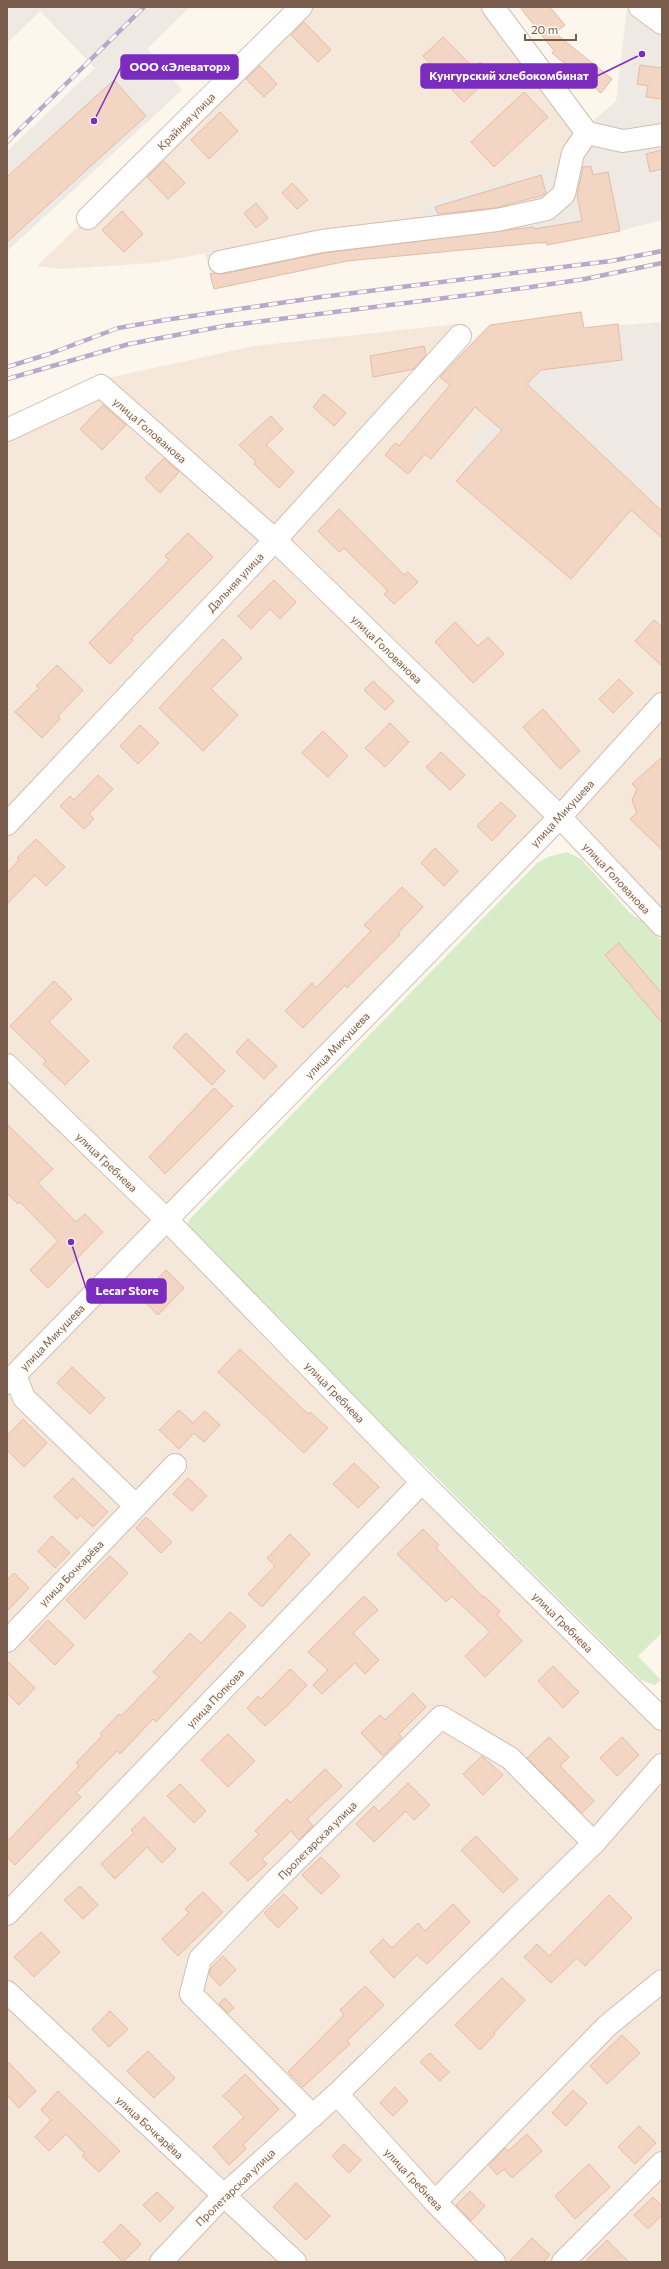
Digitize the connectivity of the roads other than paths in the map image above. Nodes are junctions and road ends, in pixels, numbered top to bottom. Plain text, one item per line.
1 (301, 7) edge
2 (493, 7) edge
3 (640, 7) edge
4 (662, 23) edge
5 (587, 133) junction
6 (662, 135) edge
7 (88, 218) dead end
8 (220, 262) dead end
9 (460, 336) dead end
10 (7, 430) edge
11 (275, 540) junction
12 (662, 704) edge
13 (560, 817) junction
14 (7, 824) edge
15 (662, 925) edge
16 (11, 1076) edge
17 (167, 1220) junction
18 (11, 1379) edge
19 (175, 1465) dead end
20 (422, 1482) junction
21 (136, 1506) junction
22 (7, 1641) edge
23 (662, 1719) edge
24 (662, 1765) edge
25 (594, 1843) junction
26 (7, 1914) edge
27 (662, 1981) edge
28 (7, 1992) edge
29 (336, 2094) junction
30 (313, 2116) junction
31 (662, 2163) edge
32 (223, 2196) junction
33 (435, 2202) junction
34 (161, 2262) edge
35 (295, 2262) edge
36 (494, 2262) edge
37 (563, 2262) edge

1 - 7 street, Крайняя улица
2 - 5 street
3 - 4 street
5 - 6 street
5 - 8 street
9 - 11 street, Дальняя улица
10 - 11 street, улица Голованова
11 - 13 street, улица Голованова
11 - 14 street, Дальняя улица
12 - 13 street, улица Микушева
13 - 15 street, улица Голованова
13 - 17 street, улица Микушева
16 - 17 street, улица Гребнева
17 - 18 street, улица Микушева
17 - 20 street, улица Гребнева
18 - 21 street
19 - 21 street, улица Бочкарёва
20 - 23 street, улица Гребнева
20 - 26 street, улица Попкова
21 - 22 street, улица Бочкарёва
24 - 25 street, Пролетарская улица
25 - 29 street, Пролетарская улица
25 - 30 street, Пролетарская улица
27 - 33 street
28 - 32 street, улица Бочкарёва
29 - 30 street, Пролетарская улица
29 - 33 street, улица Гребнева
30 - 32 street, Пролетарская улица
31 - 37 street
32 - 34 street, Пролетарская улица
32 - 35 street, улица Бочкарёва
33 - 36 street, улица Гребнева

